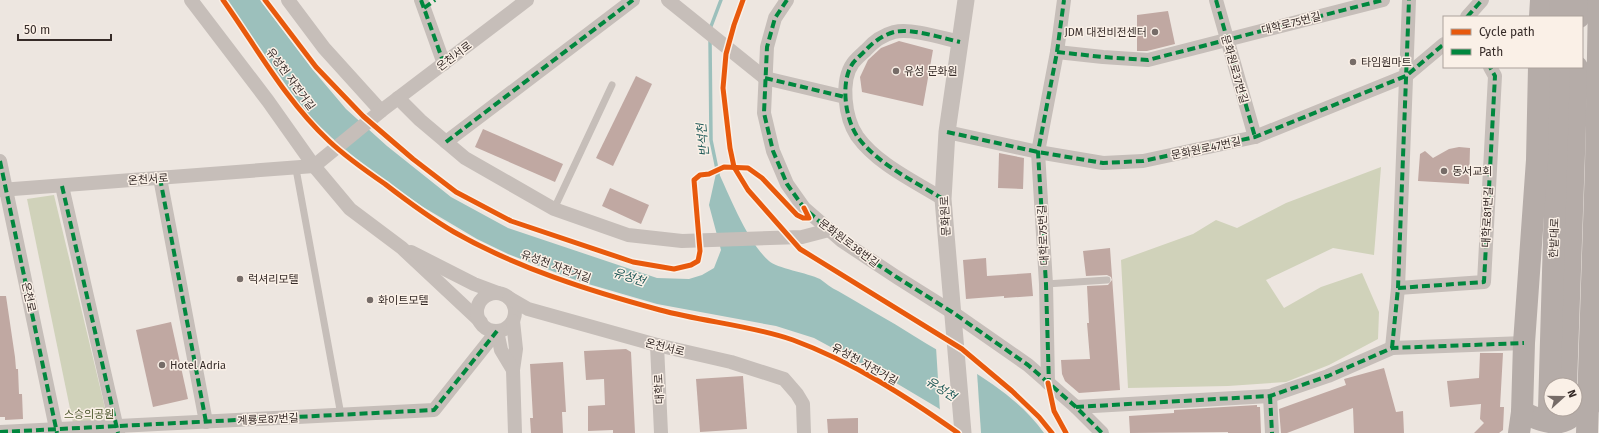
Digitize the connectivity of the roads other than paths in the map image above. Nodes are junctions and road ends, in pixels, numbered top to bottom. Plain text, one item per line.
1 (191, 0) edge
2 (288, 0) edge
3 (527, 0) edge
4 (633, 0) edge
5 (668, 0) edge
6 (787, 0) edge
7 (966, 0) edge
8 (1064, 0) edge
9 (1216, 0) edge
10 (1383, 0) edge
11 (1409, 0) edge
12 (1482, 0) edge
13 (1541, 0) edge
14 (1560, 0) edge
15 (1579, 0) edge
16 (1599, 0) edge
17 (426, 3) edge
18 (1468, 16) edge
19 (1540, 16) edge
20 (1560, 16) edge
21 (1579, 16) edge
22 (1227, 39) junction
23 (960, 42) junction
24 (1443, 45) edge
25 (1057, 52) junction
26 (444, 64) junction
27 (1491, 68) edge
28 (1539, 68) edge
29 (1559, 68) edge
30 (1577, 68) edge
31 (1406, 76) junction
32 (765, 78) junction
33 (612, 85) dead end
34 (845, 97) junction
35 (398, 98) junction
36 (382, 111) junction
37 (947, 132) junction
38 (1256, 137) junction
39 (446, 142) junction
40 (1038, 152) junction
41 (0, 161) edge
42 (314, 166) junction
43 (296, 169) junction
44 (160, 178) junction
45 (62, 186) junction
46 (3, 190) edge
47 (943, 199) junction
48 (554, 209) junction
49 (829, 230) junction
50 (402, 248) junction
51 (1107, 280) dead end
52 (1046, 284) junction
53 (1398, 288) junction
54 (504, 296) junction
55 (528, 309) junction
56 (952, 312) junction
57 (514, 318) junction
58 (481, 322) junction
59 (497, 331) junction
60 (1524, 343) junction
61 (657, 345) junction
62 (1392, 348) junction
63 (513, 370) junction
64 (1550, 377) edge
65 (1566, 377) edge
66 (1048, 383) junction
67 (1270, 396) junction
68 (1587, 399) junction
69 (1076, 407) junction
70 (341, 415) junction
71 (1599, 420) edge
72 (206, 422) junction
73 (1521, 423) edge
74 (117, 430) edge
75 (57, 431) edge
76 (0, 432) edge
77 (516, 433) edge
78 (662, 433) edge
79 (804, 433) edge
80 (963, 433) edge
81 (1102, 433) edge
82 (1272, 433) edge
83 (1532, 433) edge
84 (1587, 433) edge

1 - 42 street
2 - 36 street
3 - 26 street, 온천서로
4 - 39 street
5 - 32 street
6 - 32 street, 문화원로38번길
7 - 23 street, 문화원로
8 - 25 street, 대학로75번길
9 - 22 street, 문화원로37번길
10 - 22 street, 대학로75번길
11 - 31 street
12 - 18 street
13 - 19 main road
14 - 20 main road
15 - 21 main road
16 - 68 main road
17 - 26 street
22 - 25 street, 대학로75번길
22 - 38 street, 문화원로37번길
23 - 34 street
23 - 37 street, 문화원로
24 - 31 street, 문화원로47번길
25 - 40 street, 대학로75번길
26 - 35 street, 온천서로
27 - 53 street, 대학로81번길
28 - 60 main road
29 - 64 main road, 한밭대로
30 - 65 main road, 한밭대로
31 - 38 street, 문화원로47번길
31 - 53 street
32 - 34 street
32 - 49 street, 문화원로38번길
33 - 48 lane
34 - 47 street
35 - 36 street, 온천서로
35 - 39 street
36 - 42 street, 온천서로
37 - 40 street, 문화원로47번길
37 - 47 street, 문화원로
38 - 40 street, 문화원로47번길
39 - 48 street
40 - 52 street, 대학로75번길
41 - 46 street, 온천로
42 - 43 street, 온천서로
42 - 50 street
43 - 44 street, 온천서로
43 - 70 lane
44 - 45 street, 온천서로
44 - 72 street
45 - 46 street, 온천서로
45 - 74 street
46 - 75 street, 온천로
47 - 56 street, 문화원로
48 - 49 street
49 - 56 street, 문화원로38번길
50 - 54 street, 온천서로
50 - 58 street
51 - 52 lane
52 - 66 street, 대학로75번길
53 - 62 street
54 - 55 street, 온천서로
54 - 57 street
54 - 58 street
55 - 57 street
55 - 61 street, 온천서로
56 - 66 street, 문화원로38번길
56 - 80 street, 문화원로
57 - 59 street
57 - 63 street
58 - 59 street
59 - 63 street
59 - 70 street, 계룡로87번길
60 - 62 street
60 - 73 main road
61 - 78 street, 대학로
61 - 79 street, 온천서로
62 - 67 street
63 - 77 street
66 - 69 street
67 - 69 street
67 - 82 street
68 - 71 main road
68 - 73 main road
68 - 84 main road
69 - 81 street
70 - 72 street, 계룡로87번길
72 - 74 street, 계룡로87번길
73 - 83 main road
74 - 75 street, 계룡로87번길
75 - 76 street, 계룡로87번길

